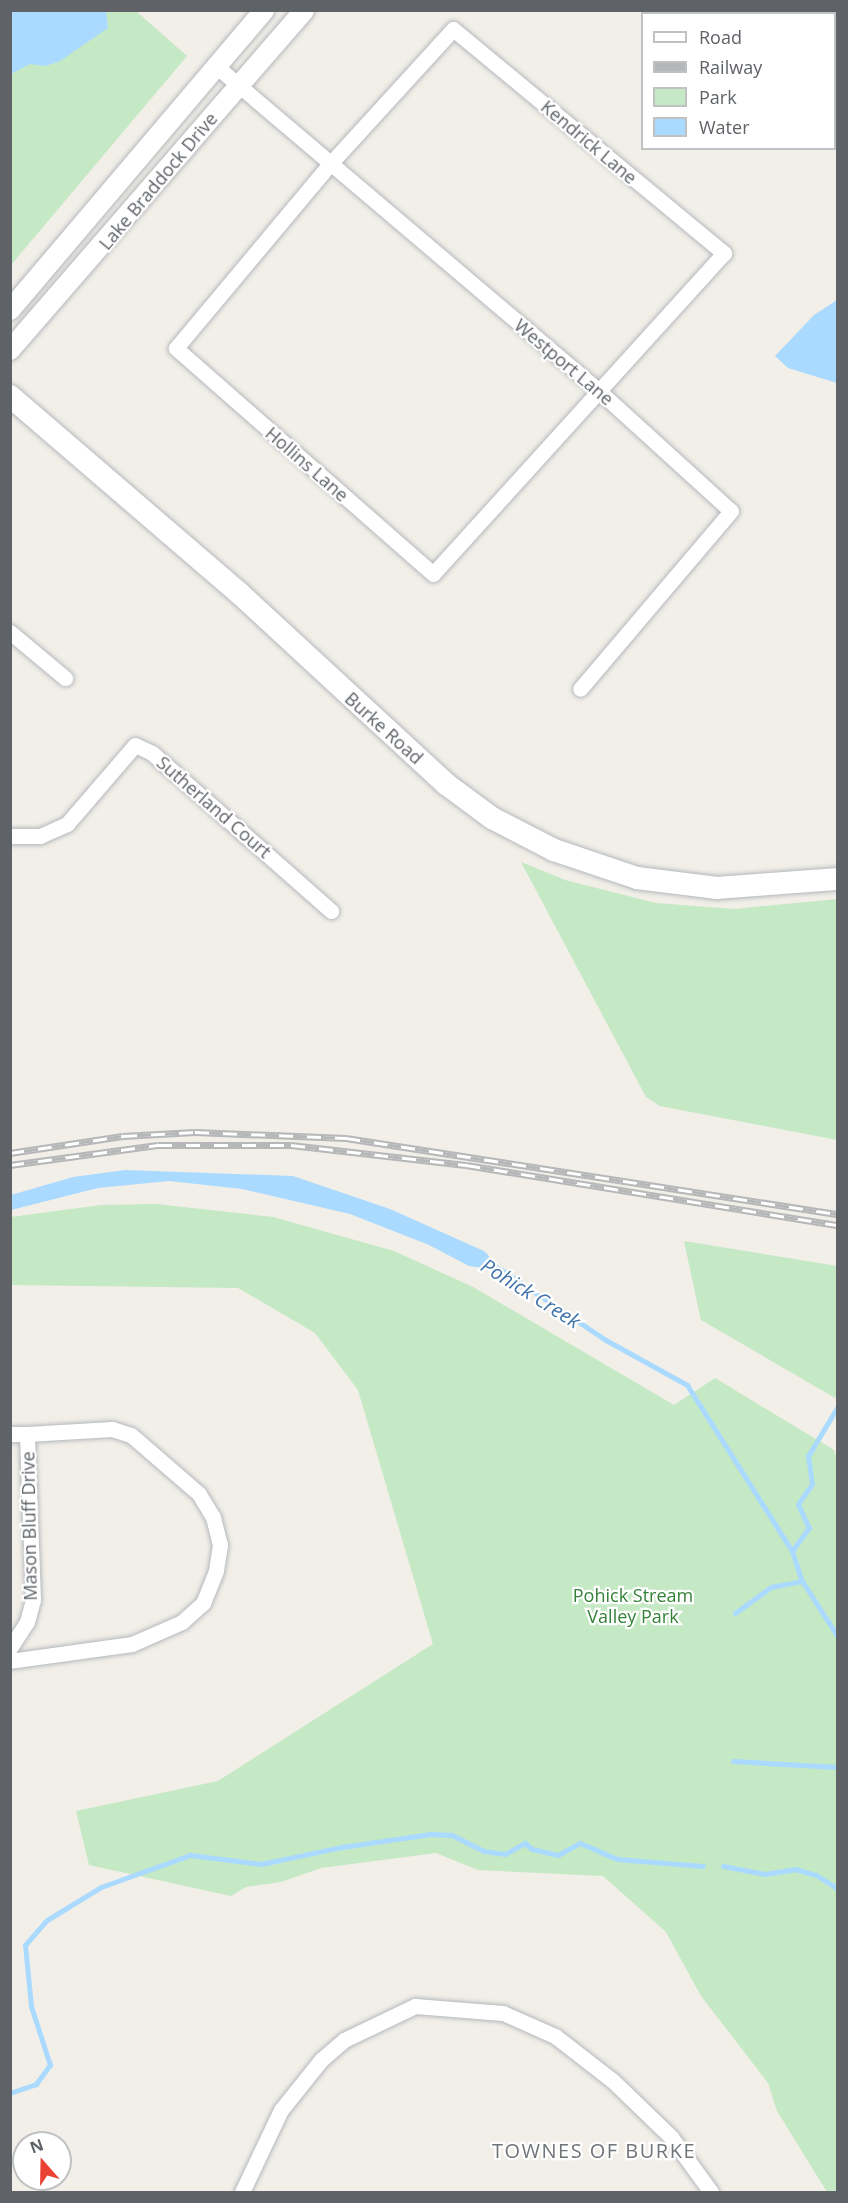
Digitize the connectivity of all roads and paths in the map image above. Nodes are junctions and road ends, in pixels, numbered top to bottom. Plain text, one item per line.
1 (264, 10) edge
2 (304, 10) edge
3 (216, 66) junction
4 (238, 86) junction
5 (329, 165) junction
6 (10, 310) edge
7 (10, 350) edge
8 (599, 391) junction
9 (10, 396) edge
10 (10, 632) edge
11 (65, 678) dead end
12 (580, 689) dead end
13 (10, 836) edge
14 (837, 879) edge
15 (331, 911) dead end
16 (10, 1434) edge
17 (27, 1434) junction
18 (10, 1648) edge
19 (10, 1661) edge
20 (242, 2193) edge
21 (711, 2193) edge

1 - 3 street, Lake Braddock Drive
2 - 4 street, Lake Braddock Drive
3 - 4 street, Westport Lane
3 - 6 street, Lake Braddock Drive
4 - 5 street, Westport Lane
4 - 7 street, Lake Braddock Drive
5 - 8 street, Westport Lane
5 - 8 street, Kendrick Lane
5 - 8 street, Hollins Lane
8 - 12 street, Westport Lane
9 - 14 main road, Burke Road
10 - 11 street
13 - 15 street, Sutherland Court
16 - 17 street, Mason Bluff Drive
17 - 18 street, Mason Bluff Drive
17 - 19 street, Mason Bluff Drive
20 - 21 street

